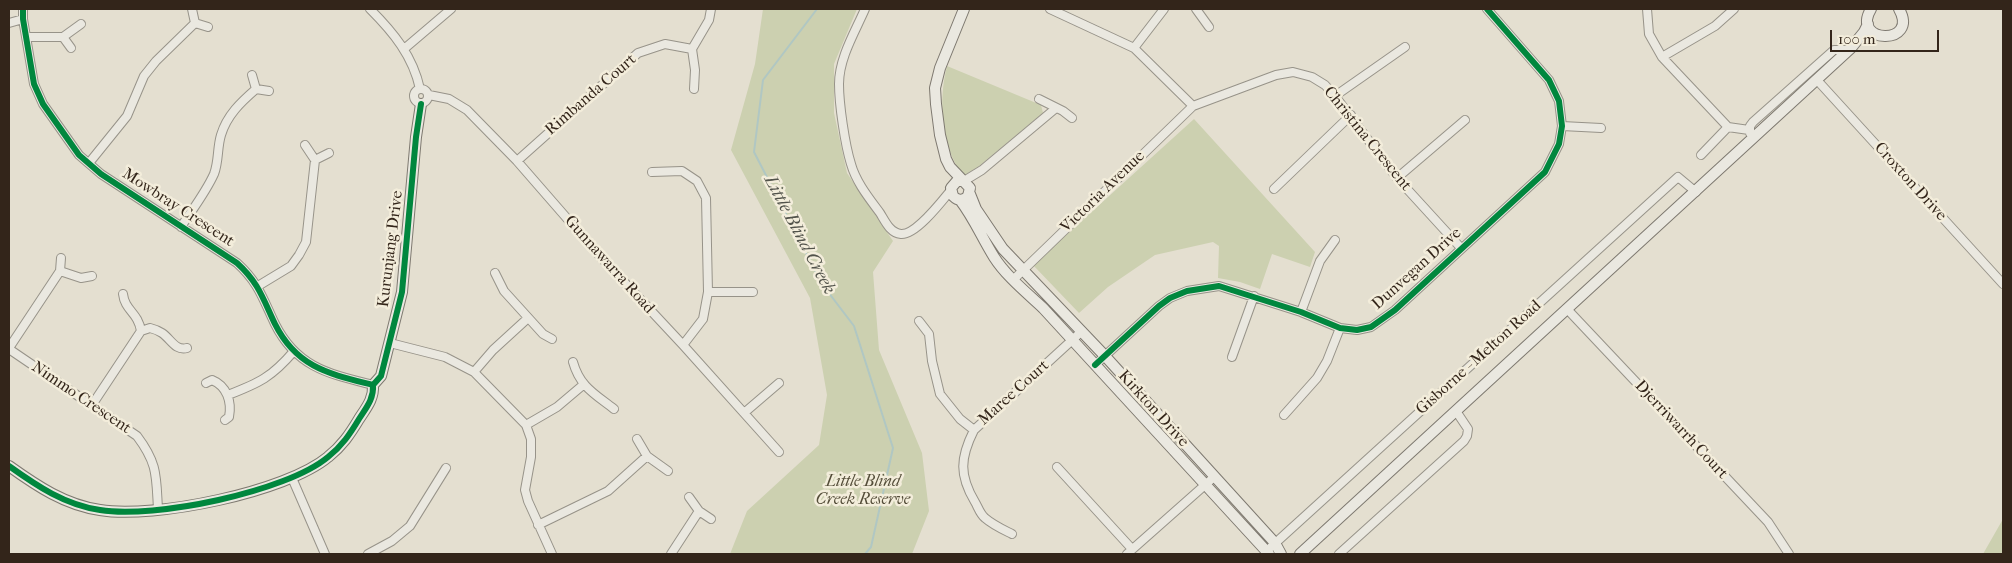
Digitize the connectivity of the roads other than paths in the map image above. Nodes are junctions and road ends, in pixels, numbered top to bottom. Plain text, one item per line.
1 (23, 9) edge
2 (192, 9) edge
3 (370, 9) edge
4 (450, 9) edge
5 (711, 9) edge
6 (865, 9) edge
7 (964, 9) edge
8 (1053, 9) edge
9 (1164, 9) edge
10 (1196, 9) edge
11 (1486, 9) edge
12 (1647, 9) edge
13 (1734, 9) edge
14 (1899, 9) edge
15 (1911, 9) edge
16 (1868, 10) edge
17 (24, 20) junction
18 (1903, 21) junction
19 (9, 23) edge
20 (194, 23) junction
21 (81, 24) dead end
22 (1868, 24) junction
23 (208, 27) dead end
24 (1209, 27) dead end
25 (26, 37) junction
26 (63, 37) junction
27 (1882, 37) junction
28 (1405, 47) dead end
29 (71, 48) dead end
30 (1134, 48) junction
31 (404, 49) junction
32 (692, 49) junction
33 (1850, 49) junction
34 (1662, 57) junction
35 (252, 75) dead end
36 (1817, 80) junction
37 (256, 89) junction
38 (420, 89) junction
39 (694, 89) dead end
40 (269, 91) dead end
41 (429, 95) junction
42 (1335, 96) junction
43 (1039, 99) dead end
44 (421, 104) junction
45 (1193, 106) junction
46 (1056, 108) junction
47 (1351, 115) junction
48 (1072, 118) dead end
49 (1465, 120) dead end
50 (1562, 126) junction
51 (1601, 128) dead end
52 (1728, 128) junction
53 (1751, 135) junction
54 (305, 145) dead end
55 (330, 153) dead end
56 (1701, 155) dead end
57 (315, 160) junction
58 (517, 161) junction
59 (89, 163) junction
60 (950, 167) junction
61 (982, 170) junction
62 (652, 172) dead end
63 (1397, 178) junction
64 (963, 181) junction
65 (951, 189) junction
66 (1274, 189) dead end
67 (970, 192) junction
68 (1696, 192) junction
69 (960, 200) junction
70 (937, 209) junction
71 (181, 227) junction
72 (1334, 240) dead end
73 (1461, 248) junction
74 (61, 258) dead end
75 (1023, 270) junction
76 (60, 271) junction
77 (495, 273) dead end
78 (92, 276) dead end
79 (1014, 279) junction
80 (2003, 284) edge
81 (258, 286) junction
82 (708, 292) junction
83 (753, 292) dead end
84 (123, 294) dead end
85 (1254, 296) junction
86 (1567, 309) junction
87 (1302, 312) junction
88 (528, 318) junction
89 (919, 321) dead end
90 (1340, 328) junction
91 (141, 331) junction
92 (1082, 331) junction
93 (552, 339) dead end
94 (1072, 340) junction
95 (390, 343) junction
96 (683, 345) junction
97 (9, 348) edge
98 (187, 348) dead end
99 (294, 350) junction
100 (1105, 356) junction
101 (1232, 357) dead end
102 (573, 362) dead end
103 (1096, 365) junction
104 (474, 372) junction
105 (206, 383) dead end
106 (779, 383) dead end
107 (373, 385) junction
108 (583, 385) junction
109 (228, 395) junction
110 (92, 405) junction
111 (614, 409) dead end
112 (1456, 411) junction
113 (744, 413) junction
114 (1284, 415) dead end
115 (225, 420) dead end
116 (526, 425) junction
117 (974, 430) junction
118 (637, 439) dead end
119 (778, 452) dead end
120 (647, 456) junction
121 (9, 466) edge
122 (1057, 467) dead end
123 (446, 468) dead end
124 (668, 471) dead end
125 (1214, 476) junction
126 (292, 478) junction
127 (1204, 486) junction
128 (690, 497) dead end
129 (158, 509) junction
130 (699, 511) junction
131 (712, 519) dead end
132 (538, 524) junction
133 (1012, 534) dead end
134 (1275, 543) junction
135 (1130, 552) edge
136 (325, 554) edge
137 (368, 554) edge
138 (552, 554) edge
139 (671, 554) edge
140 (1266, 554) edge
141 (1281, 554) edge
142 (1300, 554) edge
143 (1339, 554) edge
144 (1790, 554) edge

1 - 17 street, Mowbray Crescent
2 - 20 street
3 - 31 street
4 - 31 street
5 - 32 street
6 - 70 street
7 - 60 street
8 - 30 street
9 - 30 street
10 - 24 street
11 - 50 street, Dunvegan Drive
12 - 34 street
13 - 34 street
14 - 18 street
15 - 18 street
16 - 22 street
17 - 19 street
17 - 25 street, Mowbray Crescent
18 - 27 street, Gisborne - Melton Road
20 - 23 street
20 - 59 street
21 - 26 street
22 - 27 street
22 - 33 street, Gisborne - Melton Road
25 - 26 street
25 - 59 street, Mowbray Crescent
26 - 29 street
27 - 33 street, Gisborne - Melton Road
28 - 42 street
30 - 45 street
31 - 38 street
32 - 39 street
32 - 58 street, Rimbanda Court
33 - 36 street, Gisborne - Melton Road
33 - 53 street, Gisborne - Melton Road
34 - 52 street
35 - 37 street
36 - 53 street, Gisborne - Melton Road
36 - 80 street, Croxton Drive
37 - 40 street
37 - 71 street
38 - 41 street
38 - 44 street
41 - 44 street
41 - 58 street, Gunnawarra Road
42 - 45 street, Christina Crescent
42 - 47 street, Christina Crescent
43 - 46 street
44 - 95 street, Kurunjang Drive
45 - 75 street, Victoria Avenue
46 - 48 street
46 - 61 street
47 - 63 street, Christina Crescent
47 - 66 street
49 - 63 street
50 - 51 street
50 - 73 street, Dunvegan Drive
52 - 53 street
52 - 56 street
53 - 68 street, Gisborne - Melton Road
54 - 57 street
55 - 57 street
57 - 81 street
58 - 96 street, Gunnawarra Road
59 - 71 street, Mowbray Crescent
60 - 64 street
60 - 65 street
61 - 64 street
61 - 67 street
62 - 82 street
63 - 73 street, Christina Crescent
64 - 65 street
64 - 67 street
65 - 69 street
65 - 70 street
67 - 69 street
67 - 75 street, Kirkton Drive
68 - 86 street, Gisborne - Melton Road
68 - 134 street, Gisborne - Melton Road
69 - 70 street
69 - 79 street, Kirkton Drive
71 - 81 street, Mowbray Crescent
72 - 87 street
73 - 90 street, Dunvegan Drive
74 - 76 street
75 - 79 street, Victoria Avenue
75 - 92 street, Kirkton Drive
76 - 78 street
76 - 97 street
77 - 88 street
79 - 94 street, Kirkton Drive
81 - 99 street, Mowbray Crescent
82 - 83 street
82 - 96 street
84 - 91 street
85 - 87 street, Dunvegan Drive
85 - 100 street, Dunvegan Drive
85 - 101 street
86 - 112 street, Gisborne - Melton Road
86 - 144 street, Djerriwarrh Court
87 - 90 street, Dunvegan Drive
88 - 93 street
88 - 104 street
89 - 117 street
90 - 114 street
91 - 98 street
91 - 110 street
92 - 94 street, Maree Court
92 - 100 street, Kirkton Drive
94 - 103 street, Kirkton Drive
94 - 117 street, Maree Court
95 - 104 street
95 - 107 street, Kurunjang Drive
96 - 113 street, Gunnawarra Road
97 - 110 street, Nimmo Crescent
99 - 107 street, Mowbray Crescent
99 - 109 street
100 - 103 street, Dunvegan Drive
100 - 125 street, Kirkton Drive
102 - 108 street
103 - 127 street, Kirkton Drive
104 - 116 street
105 - 109 street
106 - 113 street
107 - 126 street, Kurunjang Drive
108 - 111 street
108 - 116 street
109 - 115 street
110 - 129 street, Nimmo Crescent
112 - 142 street, Gisborne - Melton Road
112 - 143 street, Gisborne - Melton Road
113 - 119 street, Gunnawarra Road
116 - 132 street
117 - 133 street, Maree Court
118 - 120 street
120 - 124 street
120 - 132 street
121 - 129 street, Kurunjang Drive
122 - 135 street
123 - 137 street
125 - 127 street
125 - 134 street, Kirkton Drive
126 - 129 street, Kurunjang Drive
126 - 136 street
127 - 135 street
127 - 140 street, Kirkton Drive
128 - 130 street
130 - 131 street
130 - 139 street
132 - 138 street
134 - 140 street, Gisborne - Melton Road
134 - 141 street, Kirkton Drive

